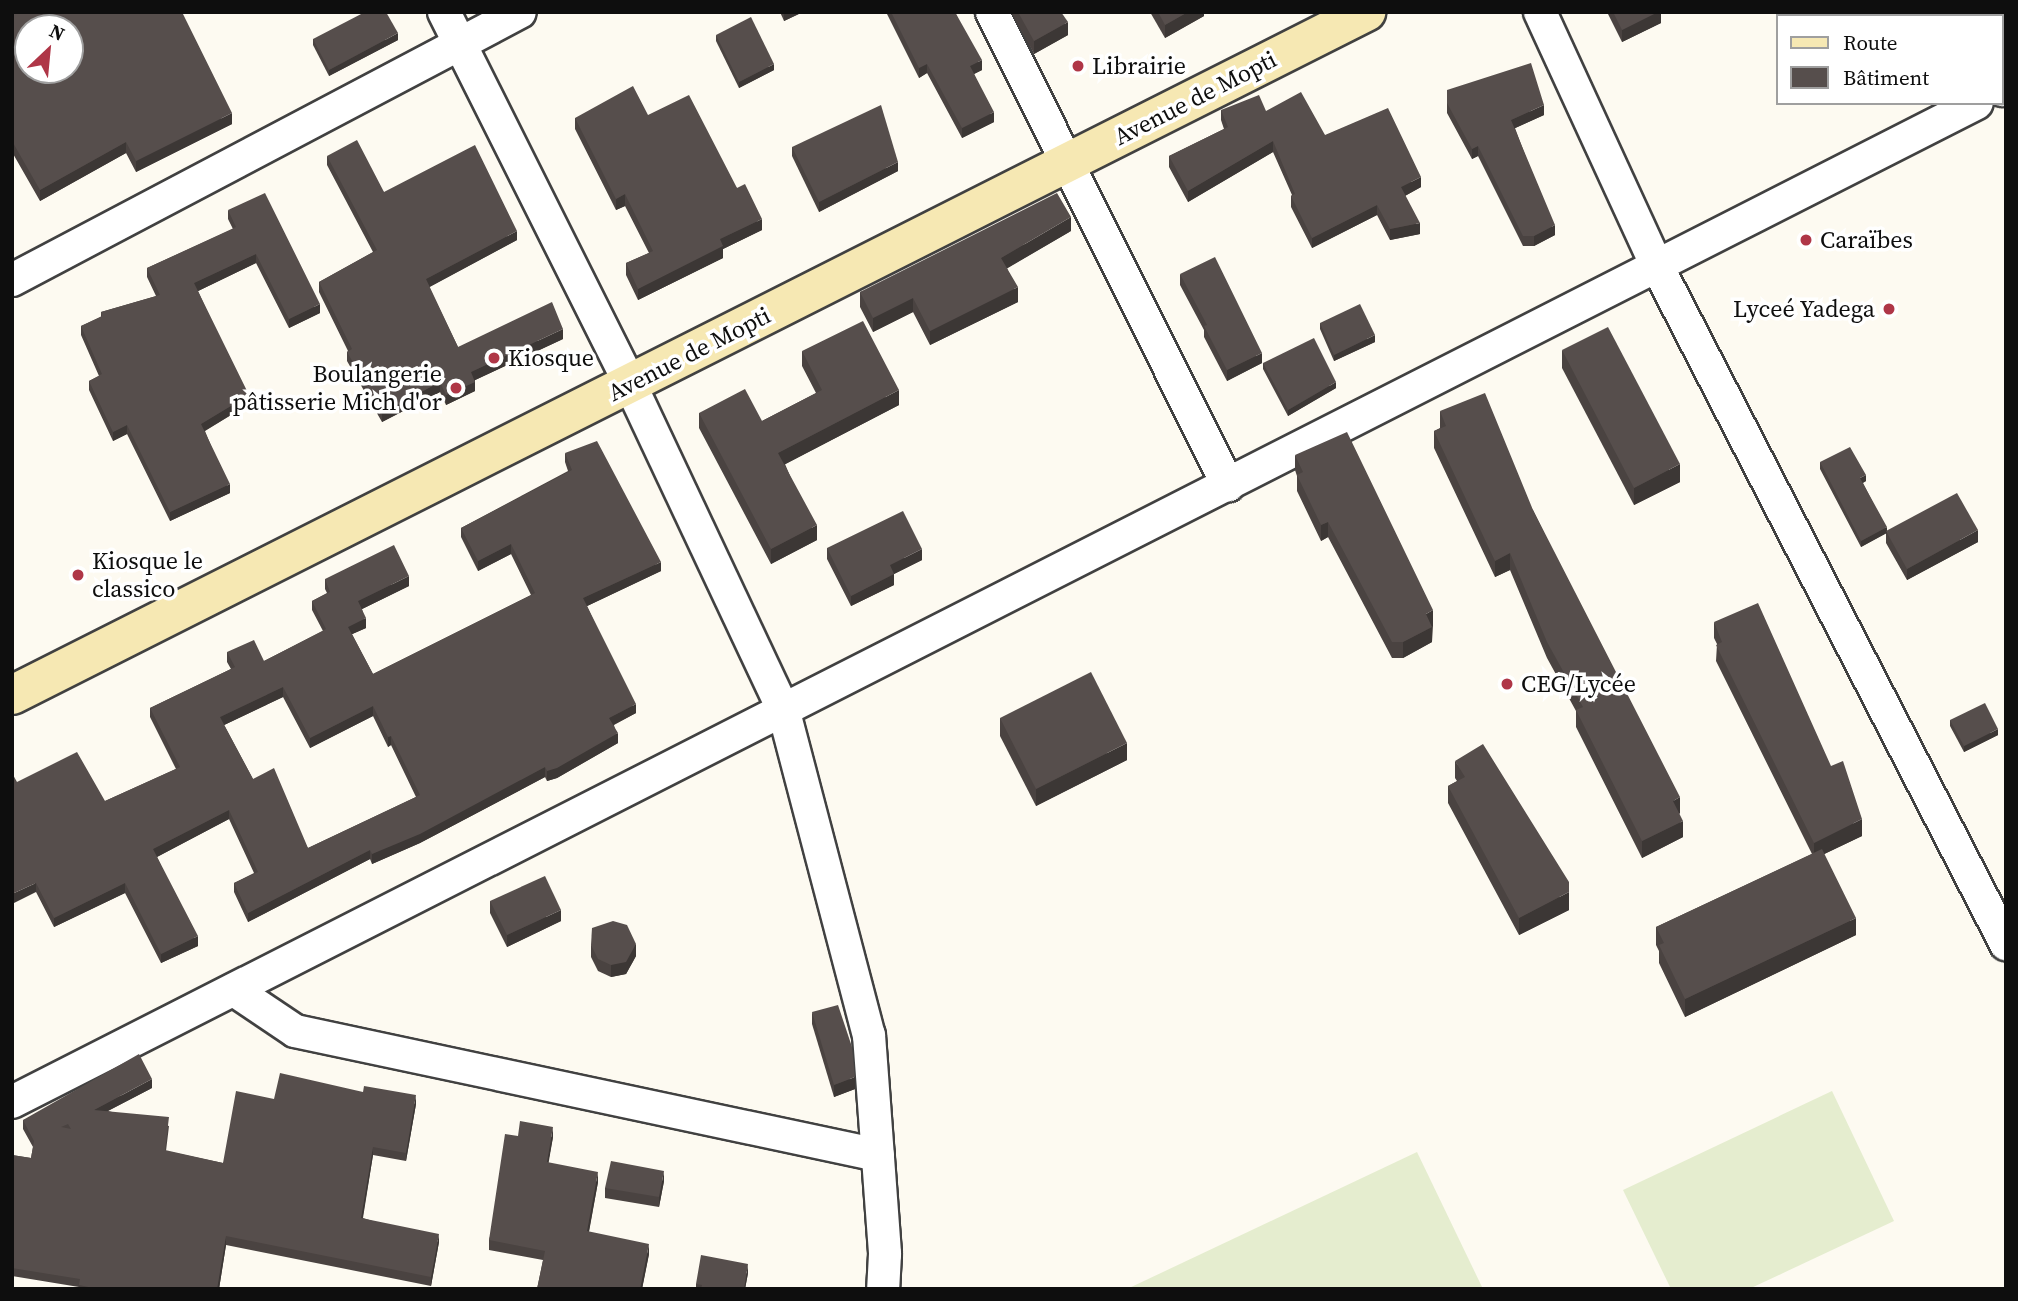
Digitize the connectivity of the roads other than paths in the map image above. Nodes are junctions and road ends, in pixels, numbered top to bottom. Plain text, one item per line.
1 (444, 12) edge
2 (520, 12) edge
3 (992, 12) edge
4 (1366, 12) edge
5 (1540, 12) edge
6 (459, 43) junction
7 (1973, 105) edge
8 (1067, 163) junction
9 (1657, 265) junction
10 (12, 279) edge
11 (630, 384) junction
12 (1228, 485) junction
13 (12, 695) edge
14 (784, 712) junction
15 (2006, 944) edge
16 (234, 990) junction
17 (12, 1102) edge
18 (878, 1155) junction
19 (883, 1289) edge

1 - 6 street
2 - 6 street
3 - 8 street
4 - 8 street, Avenue de Mopti
5 - 9 street
6 - 10 street
6 - 11 street
7 - 9 street
8 - 11 street, Avenue de Mopti
8 - 12 street
9 - 12 street
9 - 15 street
11 - 13 street, Avenue de Mopti
11 - 14 street
12 - 14 street
14 - 16 street
14 - 18 street
16 - 17 street
16 - 18 street
18 - 19 street

